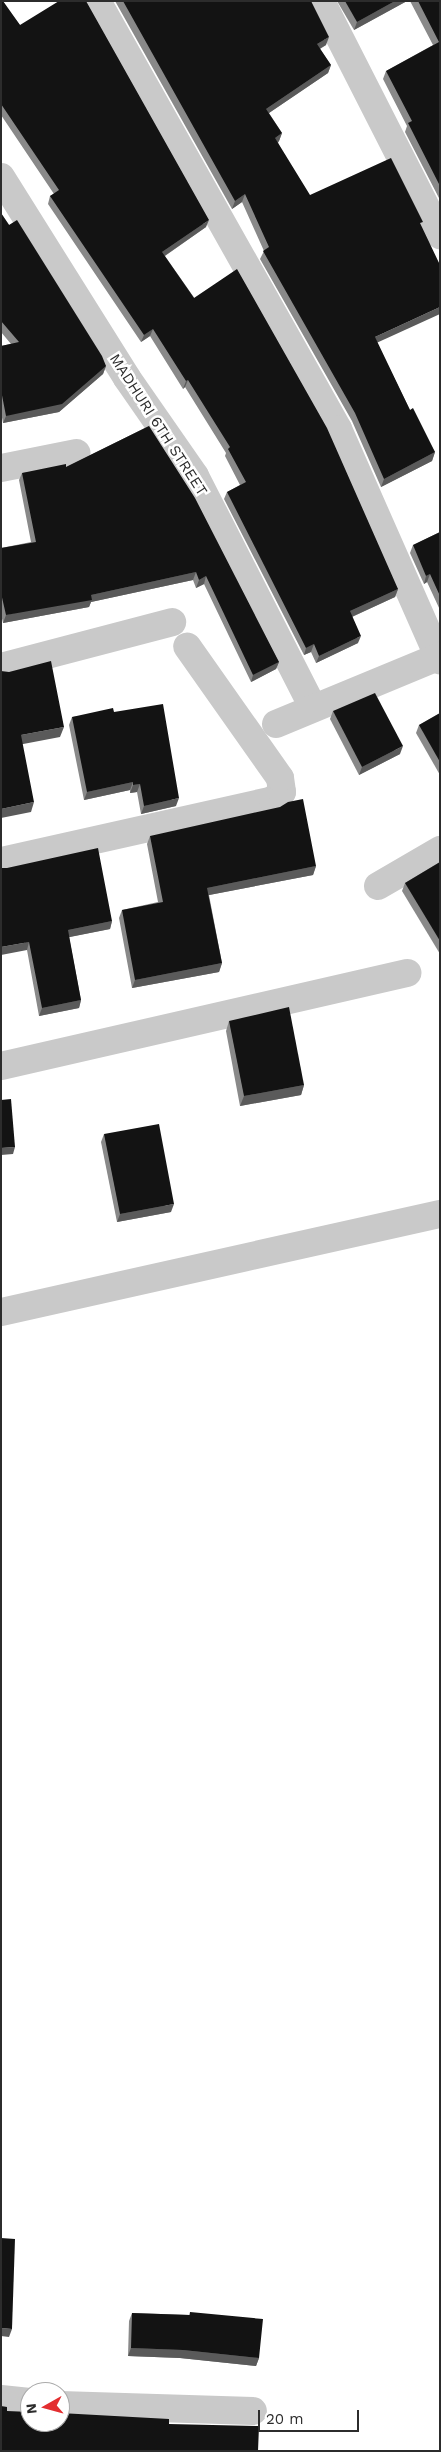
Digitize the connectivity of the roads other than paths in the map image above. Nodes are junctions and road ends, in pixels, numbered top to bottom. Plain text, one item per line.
1 (97, 1) edge
2 (321, 1) edge
3 (1, 177) edge
4 (440, 234) edge
5 (77, 453) dead end
6 (1, 468) edge
7 (172, 622) dead end
8 (187, 646) dead end
9 (439, 658) edge
10 (1, 667) edge
11 (313, 708) junction
12 (276, 724) dead end
13 (440, 850) edge
14 (1, 861) edge
15 (378, 886) dead end
16 (408, 973) dead end
17 (1, 1066) edge
18 (440, 1214) edge
19 (1, 1312) edge
20 (1, 2399) edge
21 (20, 2401) edge
22 (70, 2405) edge
23 (253, 2411) dead end

1 - 9 street
2 - 4 street
3 - 11 street, MADHURI 6TH STREET
5 - 6 street
7 - 10 street
8 - 14 street
9 - 11 street
11 - 12 street
13 - 15 street
16 - 17 street
18 - 19 street
20 - 21 street
22 - 23 street

